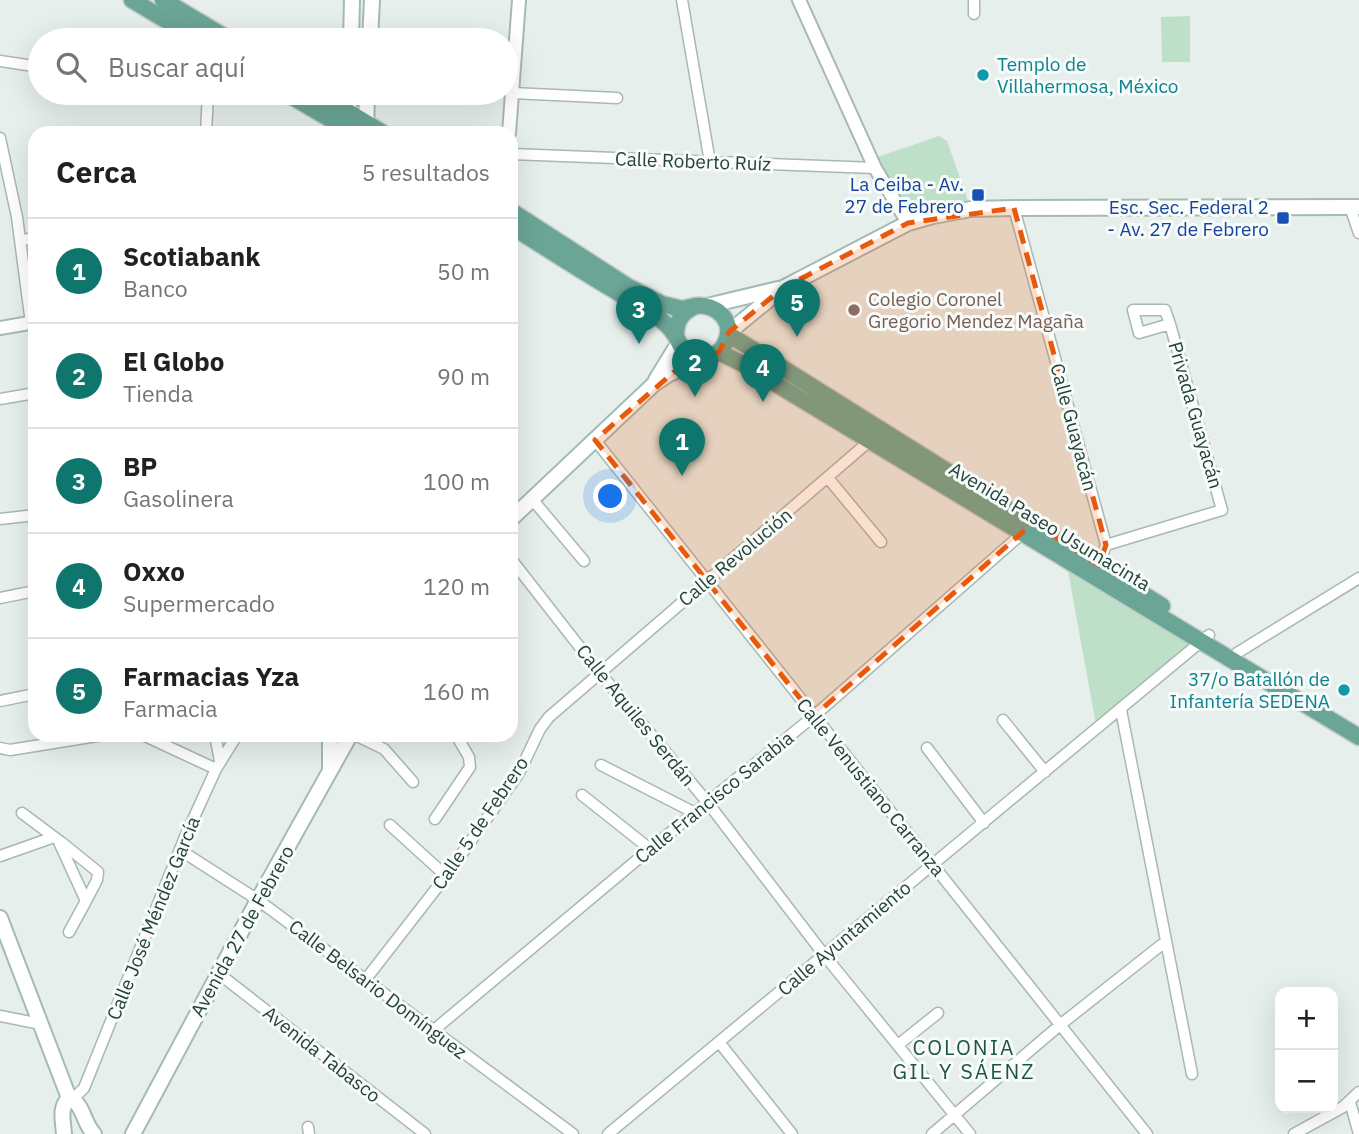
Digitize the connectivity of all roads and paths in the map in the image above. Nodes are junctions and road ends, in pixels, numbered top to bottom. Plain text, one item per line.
1 (132, 0) edge
2 (352, 0) edge
3 (372, 0) edge
4 (519, 0) edge
5 (682, 0) edge
6 (799, 0) edge
7 (974, 0) edge
8 (169, 1) edge
9 (974, 14) dead end
10 (179, 28) edge
11 (211, 28) edge
12 (351, 28) edge
13 (371, 28) edge
14 (517, 28) edge
15 (0, 61) edge
16 (28, 64) edge
17 (518, 93) edge
18 (617, 98) dead end
19 (207, 105) edge
20 (309, 105) edge
21 (337, 105) edge
22 (348, 105) edge
23 (363, 105) edge
24 (511, 105) edge
25 (348, 112) junction
26 (206, 126) edge
27 (348, 126) edge
28 (354, 126) edge
29 (357, 126) edge
30 (510, 126) edge
31 (0, 138) edge
32 (518, 154) edge
33 (710, 162) junction
34 (876, 168) junction
35 (1355, 207) edge
36 (1014, 208) junction
37 (518, 216) edge
38 (908, 223) junction
39 (518, 230) edge
40 (1359, 233) edge
41 (28, 240) edge
42 (21, 242) junction
43 (28, 261) edge
44 (23, 262) junction
45 (783, 288) junction
46 (28, 292) edge
47 (701, 306) junction
48 (28, 323) edge
49 (1170, 324) dead end
50 (0, 328) edge
51 (729, 333) junction
52 (677, 340) junction
53 (713, 355) junction
54 (654, 384) junction
55 (28, 394) edge
56 (0, 399) edge
57 (875, 435) junction
58 (595, 440) junction
59 (828, 478) junction
60 (532, 499) junction
61 (518, 513) edge
62 (28, 517) edge
63 (0, 519) edge
64 (1028, 528) junction
65 (881, 542) dead end
66 (1106, 545) junction
67 (584, 561) dead end
68 (1099, 565) junction
69 (518, 568) edge
70 (1359, 578) edge
71 (707, 581) junction
72 (28, 592) edge
73 (0, 598) edge
74 (1205, 638) junction
75 (1237, 653) junction
76 (600, 673) junction
77 (28, 695) edge
78 (0, 701) edge
79 (1121, 710) junction
80 (814, 716) junction
81 (1003, 720) dead end
82 (1359, 725) edge
83 (1359, 737) edge
84 (62, 742) edge
85 (162, 742) edge
86 (216, 742) edge
87 (233, 742) edge
88 (330, 742) edge
89 (348, 742) edge
90 (368, 742) edge
91 (460, 742) edge
92 (0, 748) edge
93 (928, 748) dead end
94 (218, 765) junction
95 (601, 765) dead end
96 (330, 771) junction
97 (1045, 772) junction
98 (413, 782) dead end
99 (582, 795) dead end
100 (708, 803) junction
101 (22, 813) dead end
102 (695, 813) junction
103 (435, 819) dead end
104 (984, 822) junction
105 (390, 825) dead end
106 (56, 839) junction
107 (650, 849) junction
108 (180, 850) junction
109 (0, 856) edge
110 (933, 864) junction
111 (446, 876) junction
112 (258, 900) junction
113 (86, 901) junction
114 (0, 918) edge
115 (69, 932) dead end
116 (1165, 942) junction
117 (825, 956) junction
118 (218, 973) junction
119 (366, 979) junction
120 (938, 1013) dead end
121 (0, 1016) edge
122 (41, 1024) junction
123 (1060, 1025) junction
124 (435, 1030) junction
125 (719, 1042) junction
126 (898, 1045) junction
127 (1192, 1074) dead end
128 (1359, 1093) edge
129 (69, 1098) junction
130 (1350, 1102) junction
131 (955, 1115) junction
132 (89, 1131) edge
133 (131, 1132) edge
134 (64, 1134) edge
135 (425, 1134) edge
136 (573, 1134) edge
137 (608, 1134) edge
138 (792, 1134) edge
139 (932, 1134) edge
140 (970, 1134) edge
141 (1147, 1134) edge
142 (1294, 1134) edge
143 (1359, 1134) edge

1 - 10 main road
2 - 12 main road
3 - 13 main road
4 - 14 street
5 - 33 street
6 - 34 street
7 - 9 street
8 - 11 main road
15 - 16 street
17 - 18 street
19 - 26 street
20 - 27 main road
21 - 25 main road
22 - 25 main road
23 - 29 main road
24 - 30 street
25 - 28 main road
31 - 42 street
32 - 33 street, Calle Roberto Ruíz
33 - 34 street, Calle Roberto Ruíz
34 - 38 street
35 - 36 main road
35 - 40 street
36 - 38 main road
36 - 66 street, Calle Guayacán
37 - 47 main road
38 - 45 main road
39 - 52 main road, Avenida Paseo Usumacinta
41 - 42 street
42 - 44 street
43 - 44 street
44 - 46 street
45 - 47 main road
45 - 51 main road
47 - 51 main road, Avenida Paseo Usumacinta
47 - 52 main road
48 - 50 street
49 - 66 street, Privada Guayacán
51 - 53 main road
51 - 57 main road, Avenida Paseo Usumacinta
52 - 53 main road, Avenida Paseo Usumacinta
52 - 54 main road
53 - 54 main road
53 - 57 main road, Avenida Paseo Usumacinta
54 - 58 main road
55 - 56 street
57 - 59 street, Calle Revolución
57 - 64 main road, Avenida Paseo Usumacinta
58 - 60 main road
58 - 71 street, Calle Venustiano Carranza
59 - 65 street
59 - 71 street, Calle Revolución
60 - 61 main road
60 - 67 street
62 - 63 street
64 - 68 main road, Avenida Paseo Usumacinta
64 - 74 main road, Avenida Paseo Usumacinta
64 - 80 street, Calle Francisco Sarabia
66 - 68 street
68 - 74 main road, Avenida Paseo Usumacinta
69 - 76 street, Calle Aquiles Serdán
70 - 75 street
71 - 76 street, Calle Revolución
71 - 80 street, Calle Venustiano Carranza
72 - 73 street
74 - 75 main road, Avenida Paseo Usumacinta
74 - 79 street, Calle Ayuntamiento
74 - 83 main road, Avenida Paseo Usumacinta
75 - 82 main road, Avenida Paseo Usumacinta
76 - 100 street, Calle Aquiles Serdán
76 - 111 street, Calle 5 de Febrero
77 - 78 street
79 - 97 street, Calle Ayuntamiento
79 - 116 street
80 - 100 street, Calle Francisco Sarabia
80 - 110 street, Calle Venustiano Carranza
81 - 97 street
84 - 92 street
85 - 94 street
86 - 94 street
87 - 94 street, Calle José Méndez García
88 - 96 main road
89 - 96 main road, Avenida 27 de Febrero
90 - 98 street
91 - 103 street
93 - 104 street
94 - 108 street, Calle José Méndez García
95 - 102 street
96 - 112 main road, Avenida 27 de Febrero
97 - 104 street, Calle Ayuntamiento
99 - 107 street
100 - 102 street, Calle Francisco Sarabia
100 - 117 street, Calle Aquiles Serdán
101 - 106 street
102 - 107 street, Calle Francisco Sarabia
104 - 110 street, Calle Ayuntamiento
105 - 111 street
106 - 109 street
106 - 113 street
106 - 113 street
107 - 124 street, Calle Francisco Sarabia
108 - 112 street, Calle Belsario Domínguez
108 - 129 street, Calle José Méndez García
110 - 117 street, Calle Ayuntamiento
110 - 123 street, Calle Venustiano Carranza
111 - 119 street, Calle 5 de Febrero
112 - 118 main road, Avenida 27 de Febrero
112 - 119 street, Calle Belsario Domínguez
113 - 115 street
114 - 122 main road
116 - 123 street
116 - 127 street
117 - 125 street, Calle Ayuntamiento
117 - 126 street, Calle Aquiles Serdán
118 - 133 main road, Avenida 27 de Febrero
118 - 135 street, Avenida Tabasco
119 - 124 street, Calle Belsario Domínguez
120 - 126 street
121 - 122 street
122 - 129 main road
123 - 131 street
123 - 141 street, Calle Venustiano Carranza
124 - 136 street, Calle Belsario Domínguez
125 - 137 street, Calle Ayuntamiento
125 - 138 street
126 - 131 street, Calle Aquiles Serdán
128 - 130 street
129 - 132 main road
129 - 134 main road
130 - 142 street
130 - 143 street
131 - 139 street
131 - 140 street, Calle Aquiles Serdán

